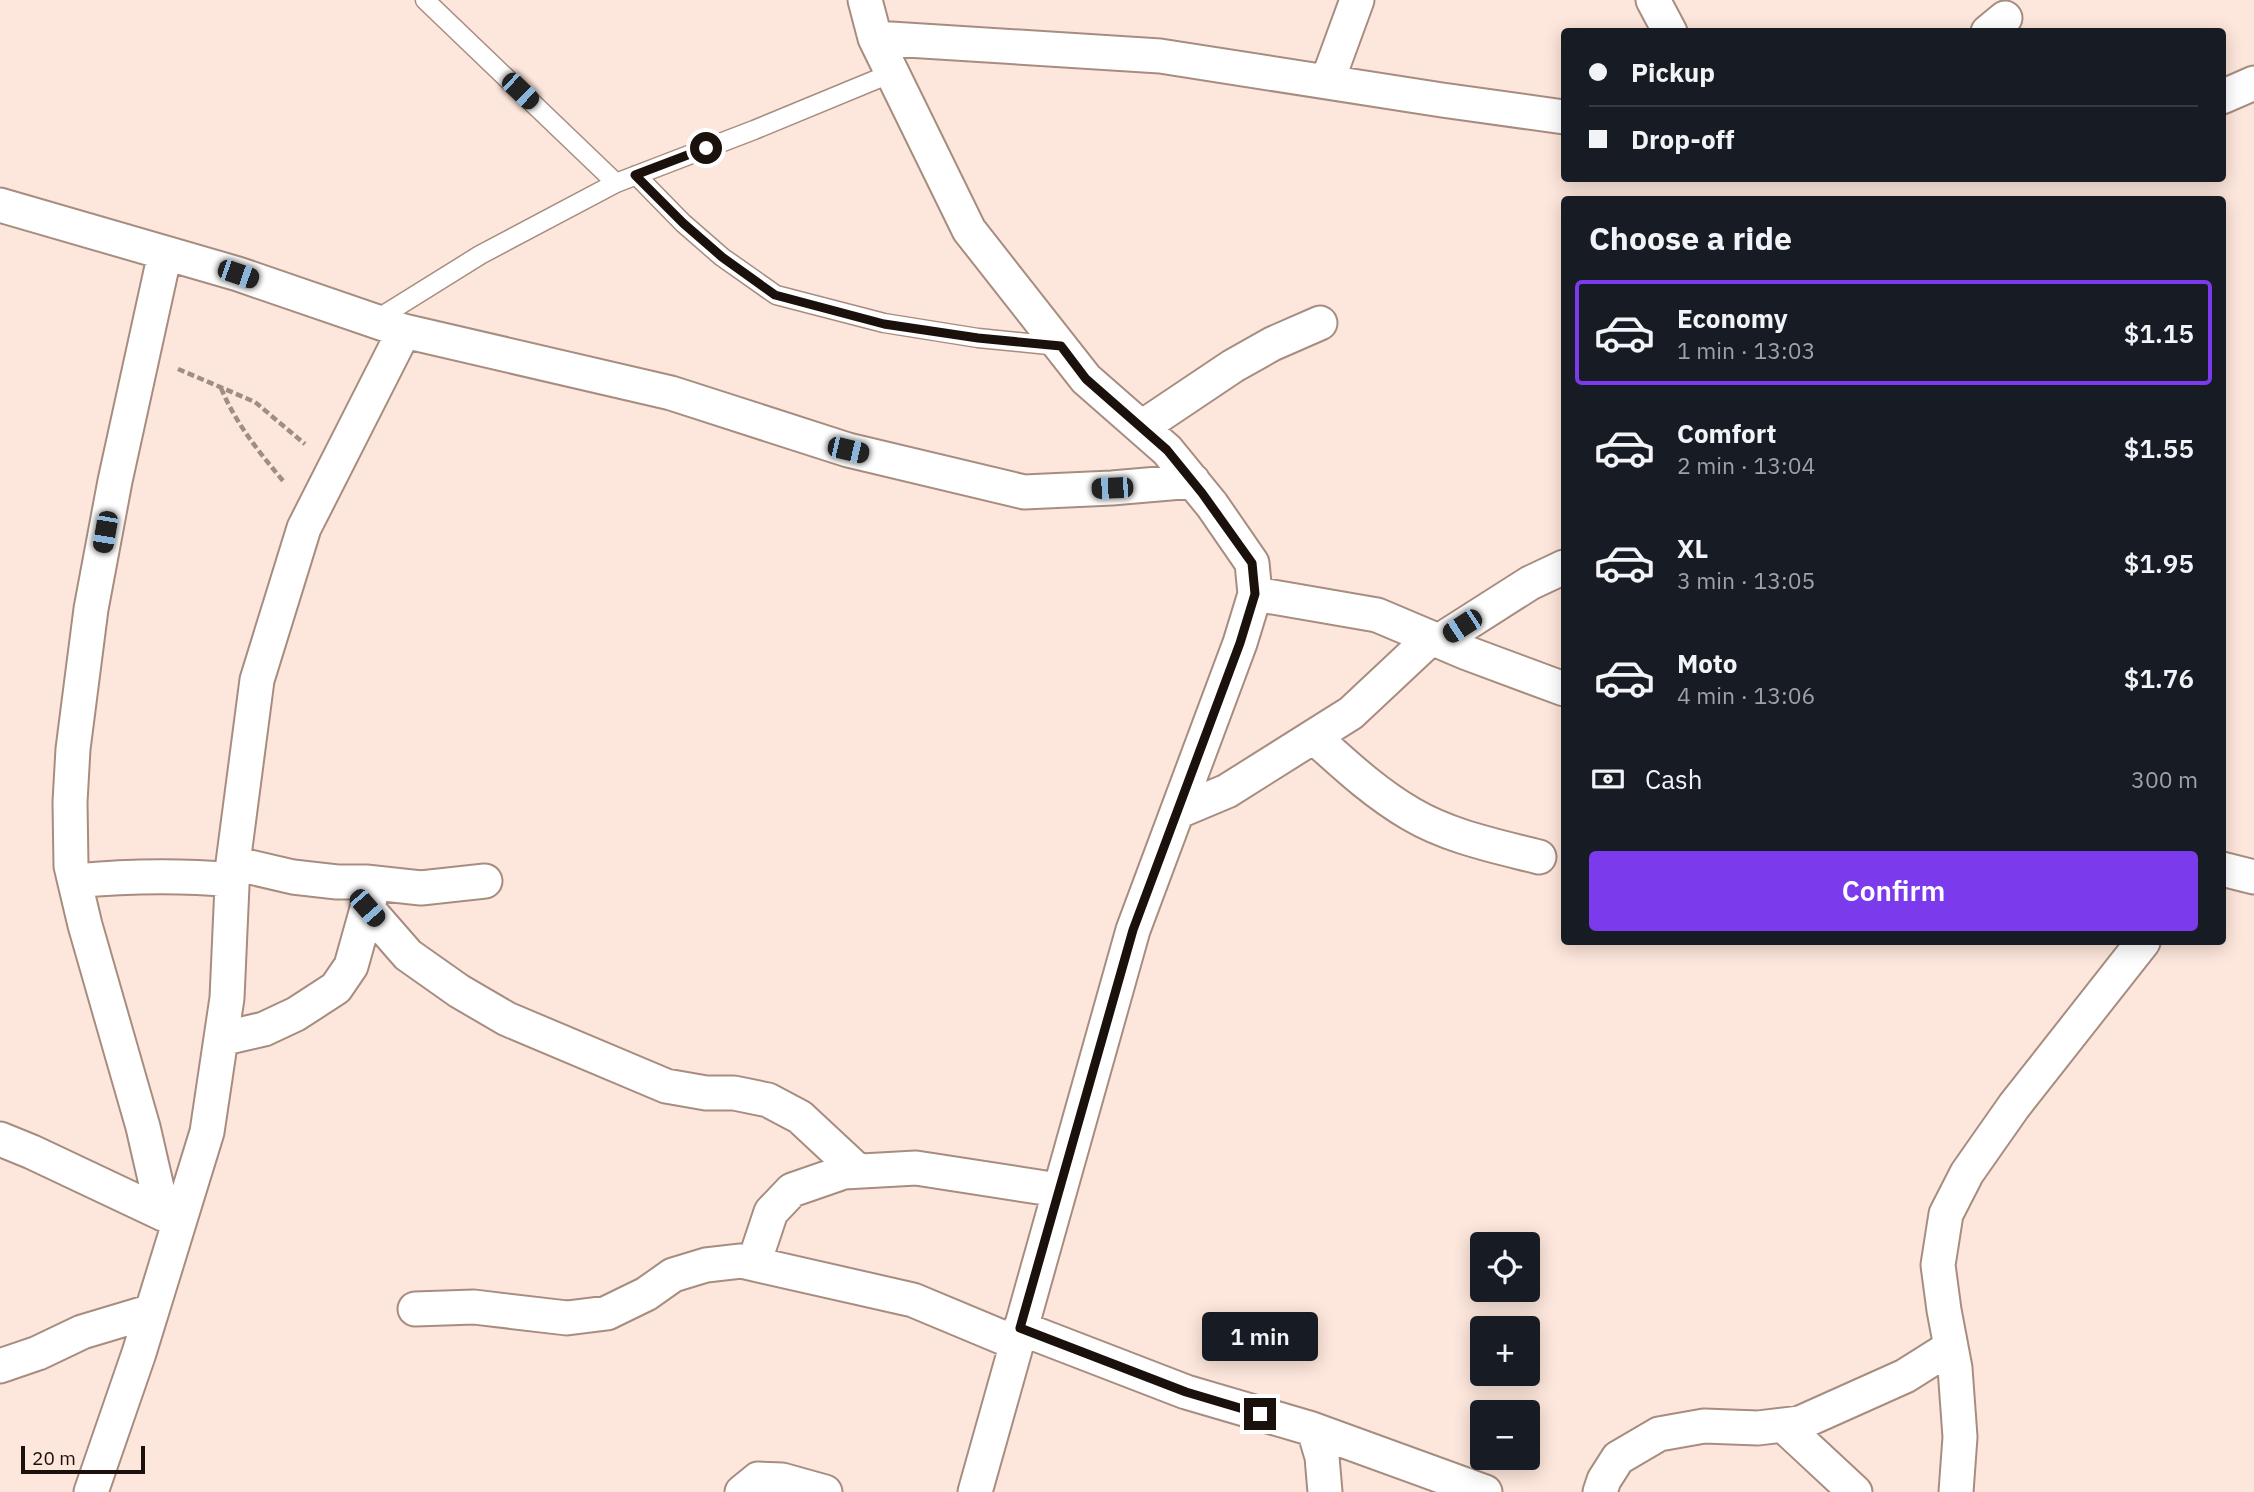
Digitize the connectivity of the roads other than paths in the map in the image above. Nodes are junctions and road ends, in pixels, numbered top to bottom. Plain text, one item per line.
1 (425, 0) edge
2 (865, 0) edge
3 (1357, 0) edge
4 (1653, 0) edge
5 (1668, 28) edge
6 (875, 38) junction
7 (892, 73) junction
8 (1326, 82) junction
9 (2254, 83) edge
10 (2226, 95) edge
11 (1561, 117) edge
12 (635, 175) junction
13 (616, 183) junction
14 (0, 205) edge
15 (165, 253) junction
16 (1320, 323) dead end
17 (389, 326) junction
18 (1061, 346) junction
19 (1142, 427) junction
20 (1193, 481) junction
21 (1561, 568) edge
22 (1255, 594) junction
23 (1435, 639) junction
24 (1561, 689) edge
25 (1314, 737) junction
26 (1177, 812) junction
27 (1539, 857) dead end
28 (232, 872) junction
29 (75, 881) junction
30 (485, 881) dead end
31 (371, 896) junction
32 (2141, 945) edge
33 (221, 1039) junction
34 (0, 1139) edge
35 (858, 1171) junction
36 (1058, 1190) junction
37 (171, 1218) junction
38 (754, 1263) junction
39 (415, 1309) dead end
40 (152, 1311) junction
41 (1018, 1336) junction
42 (1951, 1347) junction
43 (0, 1366) edge
44 (1783, 1425) junction
45 (1314, 1430) junction
46 (91, 1492) edge
47 (742, 1492) edge
48 (825, 1492) edge
49 (975, 1492) edge
50 (1325, 1492) edge
51 (1485, 1492) edge
52 (1600, 1492) edge
53 (1854, 1492) edge
54 (1956, 1492) edge

1 - 13 lane
2 - 6 street
3 - 8 street
4 - 5 street
6 - 7 street
6 - 8 street
7 - 12 lane
7 - 18 street
8 - 11 street
9 - 10 street
12 - 13 lane
12 - 18 lane
13 - 17 lane
14 - 15 street
15 - 17 street
15 - 29 street
16 - 19 street
17 - 20 street
17 - 28 street
18 - 19 street
19 - 20 street
20 - 22 street
21 - 23 street
22 - 23 street
22 - 26 street
23 - 24 street
23 - 25 street
25 - 26 street
25 - 27 street
26 - 36 street
28 - 29 street
28 - 31 street
28 - 33 street
29 - 37 street
30 - 31 street
31 - 33 street
31 - 35 street
32 - 42 street
33 - 37 street
34 - 37 street
35 - 36 street
35 - 38 street
36 - 41 street
37 - 40 street
38 - 39 street
38 - 41 street
40 - 43 street
40 - 46 street
41 - 45 street
41 - 49 street
42 - 44 street
42 - 54 street
44 - 52 street
44 - 53 street
45 - 50 street
45 - 51 street
47 - 48 street

